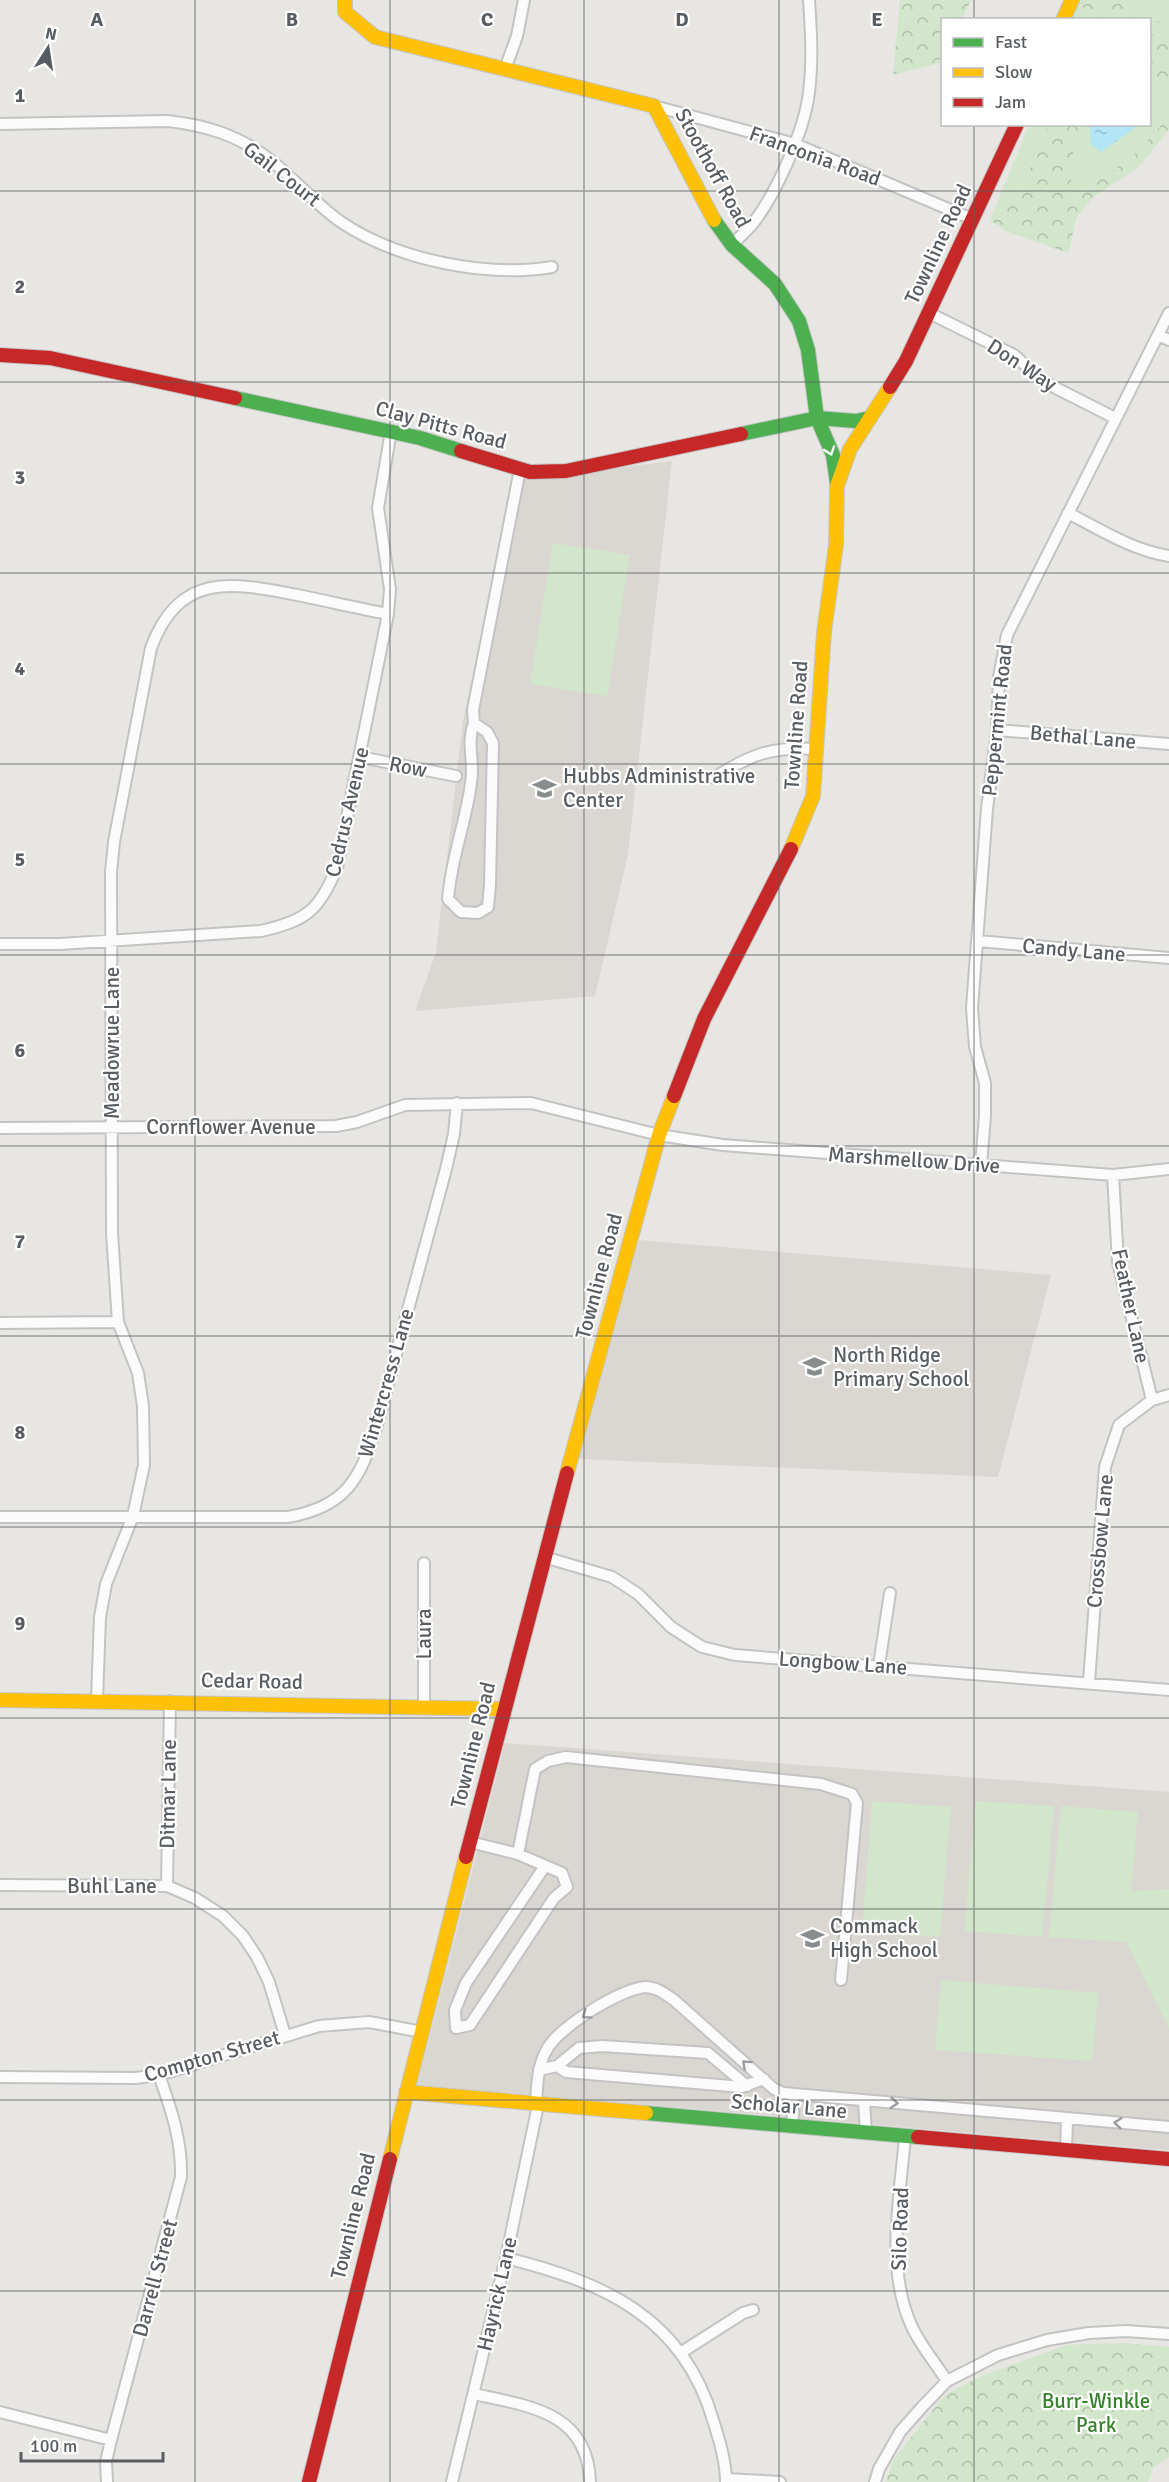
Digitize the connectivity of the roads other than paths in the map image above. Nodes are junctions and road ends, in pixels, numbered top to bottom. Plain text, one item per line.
1 (345, 0) edge
2 (524, 0) edge
3 (809, 0) edge
4 (1072, 0) edge
5 (1064, 18) edge
6 (505, 69) junction
7 (654, 106) junction
8 (0, 124) edge
9 (1016, 126) edge
10 (795, 144) junction
11 (972, 219) junction
12 (732, 245) junction
13 (552, 267) dead end
14 (928, 313) junction
15 (1169, 313) edge
16 (1158, 335) junction
17 (1169, 340) edge
18 (0, 355) edge
19 (870, 417) junction
20 (817, 418) junction
21 (1115, 418) junction
22 (391, 431) junction
23 (520, 469) junction
24 (837, 486) junction
25 (1068, 513) junction
26 (1169, 556) edge
27 (388, 614) junction
28 (474, 723) junction
29 (997, 730) junction
30 (1169, 744) edge
31 (817, 749) junction
32 (360, 757) junction
33 (456, 776) dead end
34 (714, 778) dead end
35 (111, 941) junction
36 (978, 941) junction
37 (0, 944) edge
38 (1169, 958) edge
39 (458, 1103) junction
40 (112, 1127) junction
41 (0, 1128) edge
42 (659, 1134) junction
43 (981, 1165) junction
44 (1169, 1169) edge
45 (1113, 1175) junction
46 (118, 1322) junction
47 (0, 1323) edge
48 (1169, 1395) edge
49 (1152, 1400) junction
50 (133, 1516) junction
51 (0, 1517) edge
52 (544, 1557) junction
53 (424, 1563) dead end
54 (890, 1593) dead end
55 (879, 1665) junction
56 (1089, 1682) junction
57 (1169, 1690) edge
58 (0, 1700) edge
59 (97, 1700) junction
60 (170, 1701) junction
61 (424, 1705) junction
62 (503, 1709) junction
63 (470, 1842) junction
64 (518, 1854) junction
65 (545, 1866) junction
66 (0, 1885) edge
67 (167, 1887) junction
68 (841, 1980) dead end
69 (423, 2032) junction
70 (285, 2035) junction
71 (557, 2066) junction
72 (539, 2070) junction
73 (159, 2075) junction
74 (0, 2077) edge
75 (764, 2079) junction
76 (747, 2086) junction
77 (406, 2092) junction
78 (794, 2095) junction
79 (864, 2101) junction
80 (537, 2105) junction
81 (1067, 2119) junction
82 (792, 2127) junction
83 (1169, 2127) edge
84 (866, 2133) junction
85 (905, 2137) junction
86 (1066, 2150) junction
87 (1169, 2159) edge
88 (506, 2258) junction
89 (753, 2310) dead end
90 (1169, 2334) edge
91 (682, 2352) junction
92 (947, 2381) junction
93 (474, 2394) junction
94 (0, 2412) edge
95 (111, 2440) junction
96 (726, 2481) edge
97 (107, 2482) edge
98 (309, 2482) edge
99 (452, 2482) edge
100 (590, 2482) edge
101 (780, 2482) edge
102 (875, 2482) edge

1 - 6 street, Stoothoff Road
2 - 6 street
3 - 10 street
4 - 5 street
6 - 7 street, Stoothoff Road
7 - 10 street, Franconia Road
7 - 12 street, Stoothoff Road
8 - 13 street, Gail Court
9 - 11 street, Townline Road
10 - 11 street, Franconia Road
10 - 12 street
11 - 14 street, Townline Road
12 - 20 street, Stoothoff Road
14 - 19 street, Townline Road
14 - 21 street, Don Way
15 - 16 street, Peppermint Road
16 - 17 street
16 - 21 street, Peppermint Road
18 - 22 street, Clay Pitts Road
19 - 20 street, Clay Pitts Road
19 - 24 street, Townline Road
20 - 23 street, Clay Pitts Road
20 -> 24 street, Stoothoff Road
21 - 25 street, Peppermint Road
22 - 23 street, Clay Pitts Road
22 - 27 street, Cedrus Avenue
23 - 28 street
24 - 31 street, Townline Road
25 - 26 street
25 - 29 street, Peppermint Road
27 - 32 street, Cedrus Avenue
27 - 35 street, Meadowrue Lane
28 - 28 street
29 - 30 street, Bethal Lane
29 - 36 street, Peppermint Road
31 - 34 street
31 - 42 street, Townline Road
32 - 33 street, Row
32 - 35 street, Cedrus Avenue
35 - 37 street, Cedrus Avenue
35 - 40 street, Meadowrue Lane
36 - 38 street, Candy Lane
36 - 43 street, Peppermint Road
39 - 40 street, Cornflower Avenue
39 - 42 street, Cornflower Avenue
39 - 50 street, Wintercress Lane
40 - 41 street, Cornflower Avenue
40 - 46 street, Meadowrue Lane
42 - 43 street, Marshmellow Drive
42 - 52 street, Townline Road
43 - 45 street, Marshmellow Drive
44 - 45 street, Marshmellow Drive
45 - 49 street, Feather Lane
46 - 47 street
46 - 50 street, Meadowrue Lane
48 - 49 street, Crossbow Lane
49 - 56 street, Crossbow Lane
50 - 51 street, Wintercress Lane
50 - 59 street, Meadowrue Lane
52 - 55 street, Longbow Lane
52 - 62 street, Townline Road
53 - 61 street, Laura
54 - 55 street
55 - 56 street, Longbow Lane
56 - 57 street, Longbow Lane
58 - 59 street, Cedar Road
59 - 60 street, Cedar Road
60 - 61 street, Cedar Road
60 - 67 street, Ditmar Lane
61 - 62 street, Cedar Road
62 - 63 street, Townline Road
63 - 64 street
63 - 69 street, Townline Road
64 - 65 street
64 - 68 street
65 - 65 street
66 - 67 street, Buhl Lane
67 - 70 street, Buhl Lane
69 - 70 street, Compton Street
69 - 77 street, Townline Road
70 - 73 street, Compton Street
71 - 72 street
71 - 76 street
71 - 76 street
75 -> 72 street
72 - 80 street, Hayrick Lane
73 - 74 street, Compton Street
73 - 95 street, Darrell Street
75 - 76 street
75 - 78 street
77 - 80 street, Scholar Lane
77 - 98 street, Townline Road
78 - 79 street
78 - 82 street
79 -> 81 street
79 - 84 street
80 - 82 street, Scholar Lane
80 - 88 street, Hayrick Lane
83 -> 81 street
81 - 86 street
82 - 84 street, Scholar Lane
84 - 85 street, Scholar Lane
85 - 86 street, Scholar Lane
85 - 92 street, Silo Road
86 - 87 street, Scholar Lane
88 - 91 street
88 - 93 street, Hayrick Lane
89 - 91 street
90 - 92 street
91 - 96 street
92 - 102 street
93 - 99 street, Hayrick Lane
93 - 100 street
94 - 95 street
95 - 97 street, Darrell Street
96 - 101 street

